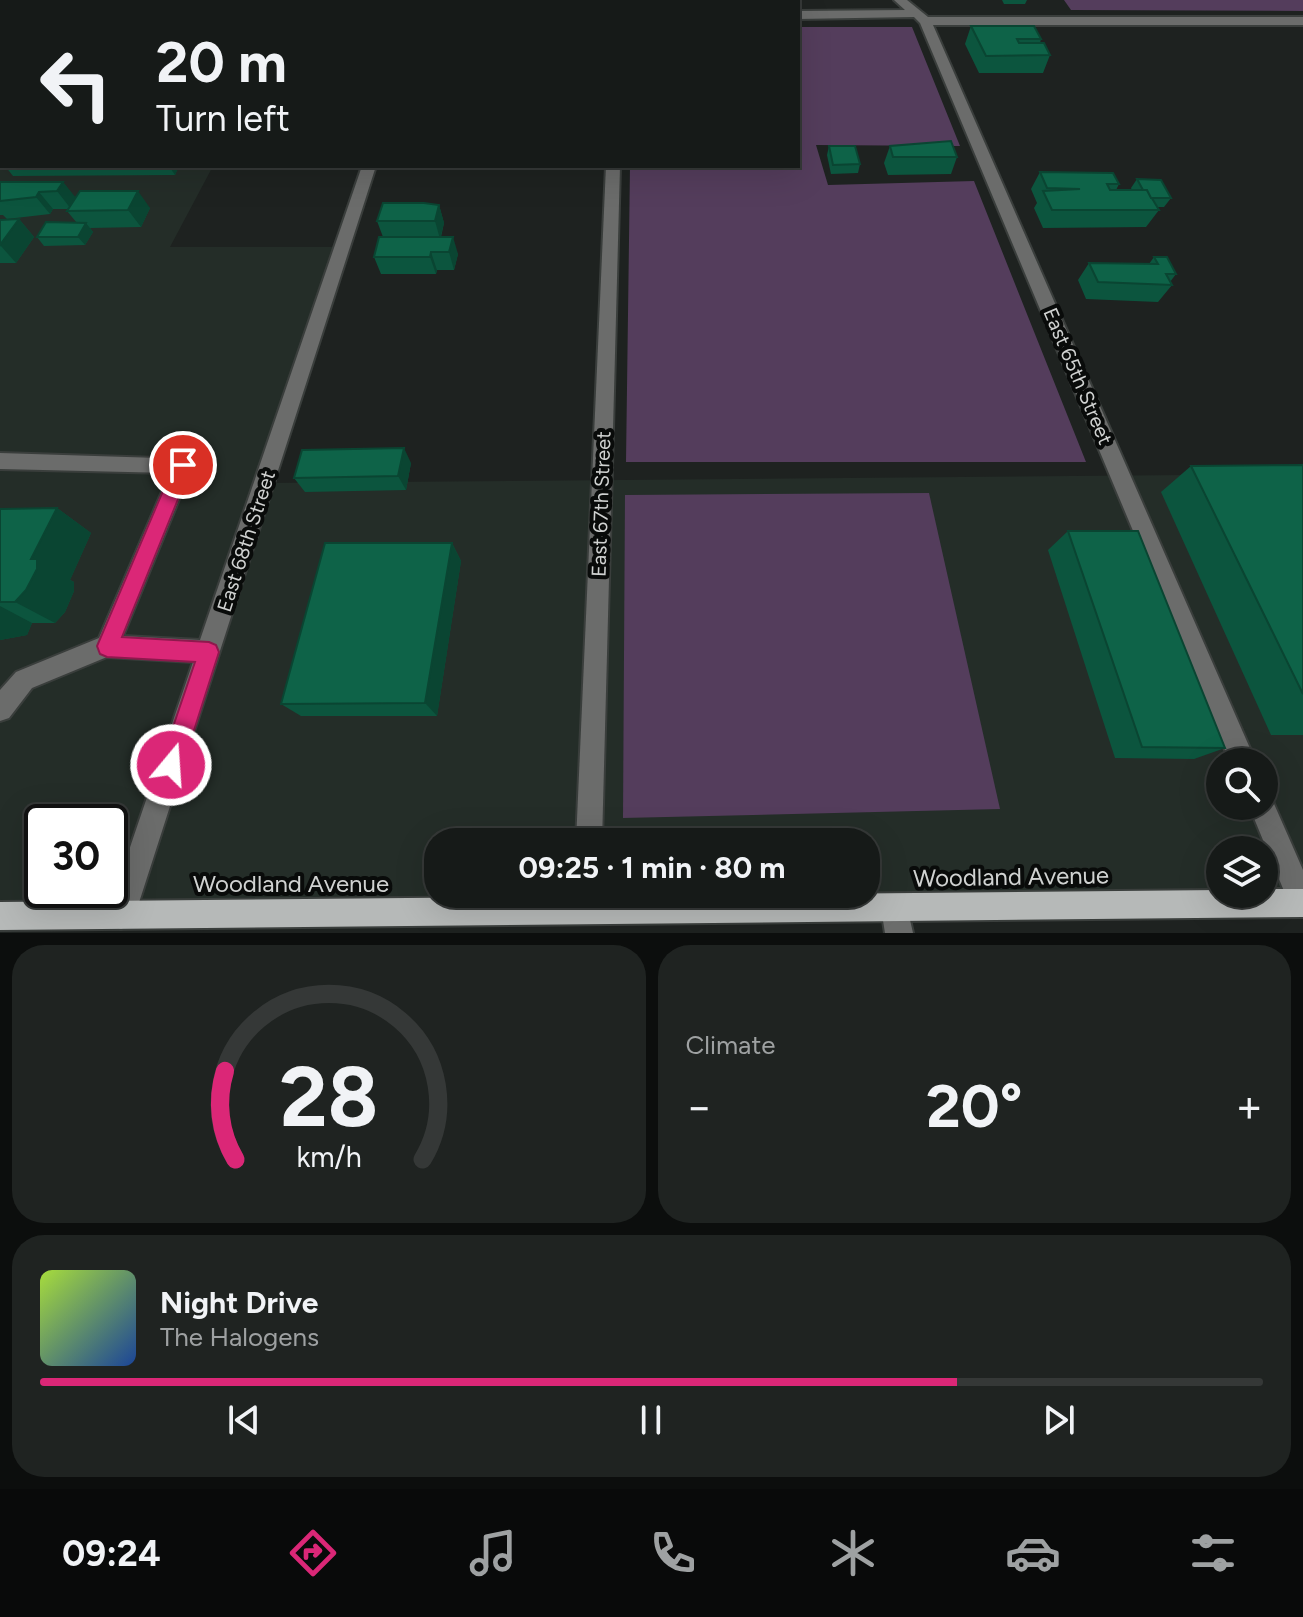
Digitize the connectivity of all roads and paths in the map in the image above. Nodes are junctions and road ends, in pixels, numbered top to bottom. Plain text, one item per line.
1 (913, 12) edge
2 (800, 15) edge
3 (1296, 21) edge
4 (1303, 36) edge
5 (368, 168) edge
6 (613, 168) edge
7 (0, 461) edge
8 (107, 646) junction
9 (209, 652) junction
10 (0, 709) edge
11 (1237, 748) edge
12 (1268, 820) edge
13 (589, 828) edge
14 (1303, 903) edge
15 (424, 908) edge
16 (660, 908) edge
17 (121, 915) junction
18 (0, 916) edge
19 (897, 921) edge

1 - 2 street
1 - 3 street
1 - 11 street, East 65th Street
3 - 4 street
5 - 9 street, East 68th Street
6 - 13 street, East 67th Street
7 - 8 street
8 - 9 street
8 - 10 street
9 - 17 street, East 68th Street
12 - 14 street
14 - 19 main road, Woodland Avenue
15 - 17 main road, Woodland Avenue
16 - 19 main road, Woodland Avenue
17 - 18 main road, Woodland Avenue

